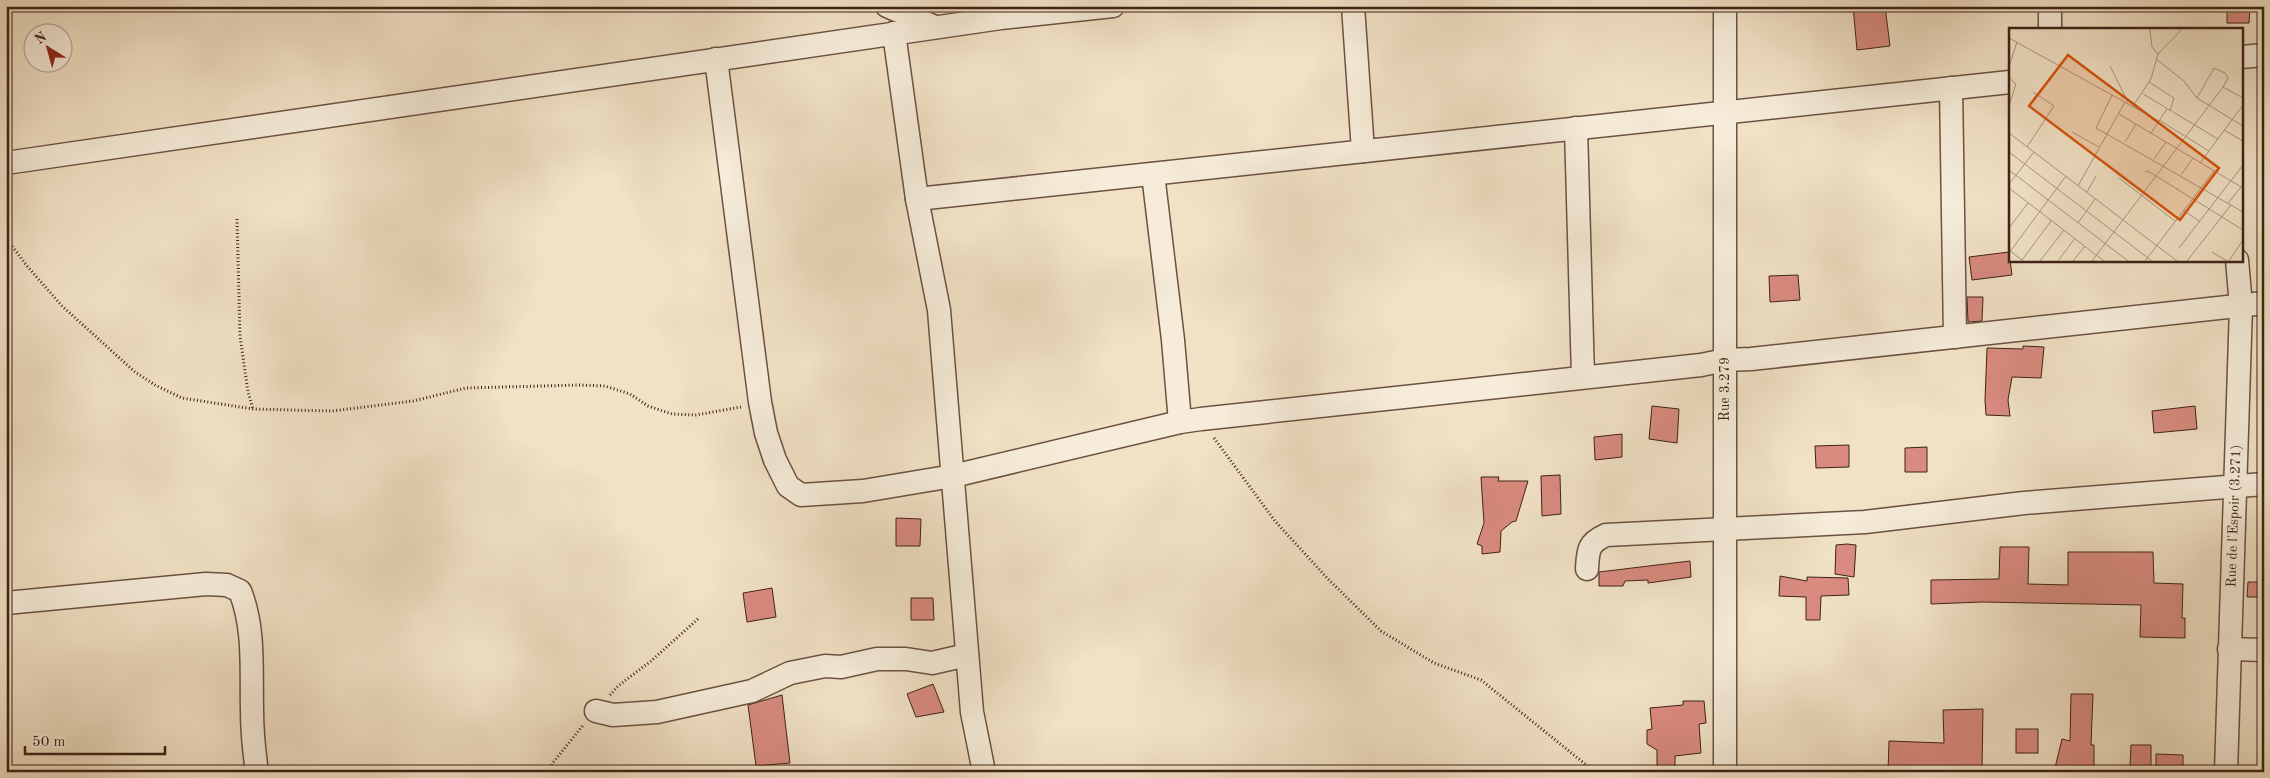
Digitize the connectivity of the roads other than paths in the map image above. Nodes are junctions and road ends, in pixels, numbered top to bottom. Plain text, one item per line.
1 (887, 6) edge
2 (1113, 6) edge
3 (1352, 6) edge
4 (1725, 6) edge
5 (2050, 6) edge
6 (1003, 12) edge
7 (935, 27) junction
8 (2050, 28) edge
9 (894, 33) junction
10 (2264, 55) edge
11 (2242, 57) edge
12 (716, 59) junction
13 (2009, 82) edge
14 (1951, 88) junction
15 (1725, 112) junction
16 (1576, 128) junction
17 (1363, 151) junction
18 (6, 163) edge
19 (1152, 174) junction
20 (917, 199) junction
21 (2237, 261) edge
22 (2264, 303) edge
23 (2241, 306) junction
24 (1955, 337) junction
25 (1725, 360) junction
26 (1583, 378) junction
27 (1191, 421) junction
28 (954, 476) junction
29 (2264, 484) edge
30 (2235, 486) junction
31 (1725, 530) junction
32 (1587, 569) dead end
33 (6, 603) edge
34 (2229, 649) junction
35 (2264, 650) edge
36 (967, 655) junction
37 (596, 711) road end
38 (257, 772) edge
39 (984, 772) edge
40 (1725, 772) edge
41 (2226, 772) edge

1 - 7 street
2 - 6 street
3 - 17 street
4 - 15 street, Rue 3.279
5 - 8 street
6 - 7 street
7 - 9 street
9 - 12 street
9 - 20 street
10 - 11 street
12 - 18 street
12 - 28 street
13 - 14 street
14 - 15 street
14 - 24 street
15 - 16 street
15 - 25 street, Rue 3.279
16 - 17 street
16 - 26 street
17 - 19 street
19 - 20 street
19 - 27 street
20 - 28 street
21 - 23 street, Rue de l'Espoir (3.271)
22 - 23 street
23 - 24 street
23 - 30 street, Rue de l'Espoir (3.271)
24 - 25 street
25 - 26 street
25 - 31 street, Rue 3.279
26 - 27 street
27 - 28 street
28 - 36 street
29 - 30 street
30 - 31 street
30 - 34 street, Rue de l'Espoir (3.271)
31 - 32 street
31 - 40 street, Rue 3.279
33 - 38 street
34 - 35 street
34 - 41 street, Rue de l'Espoir (3.271)
36 - 37 street
36 - 39 street

